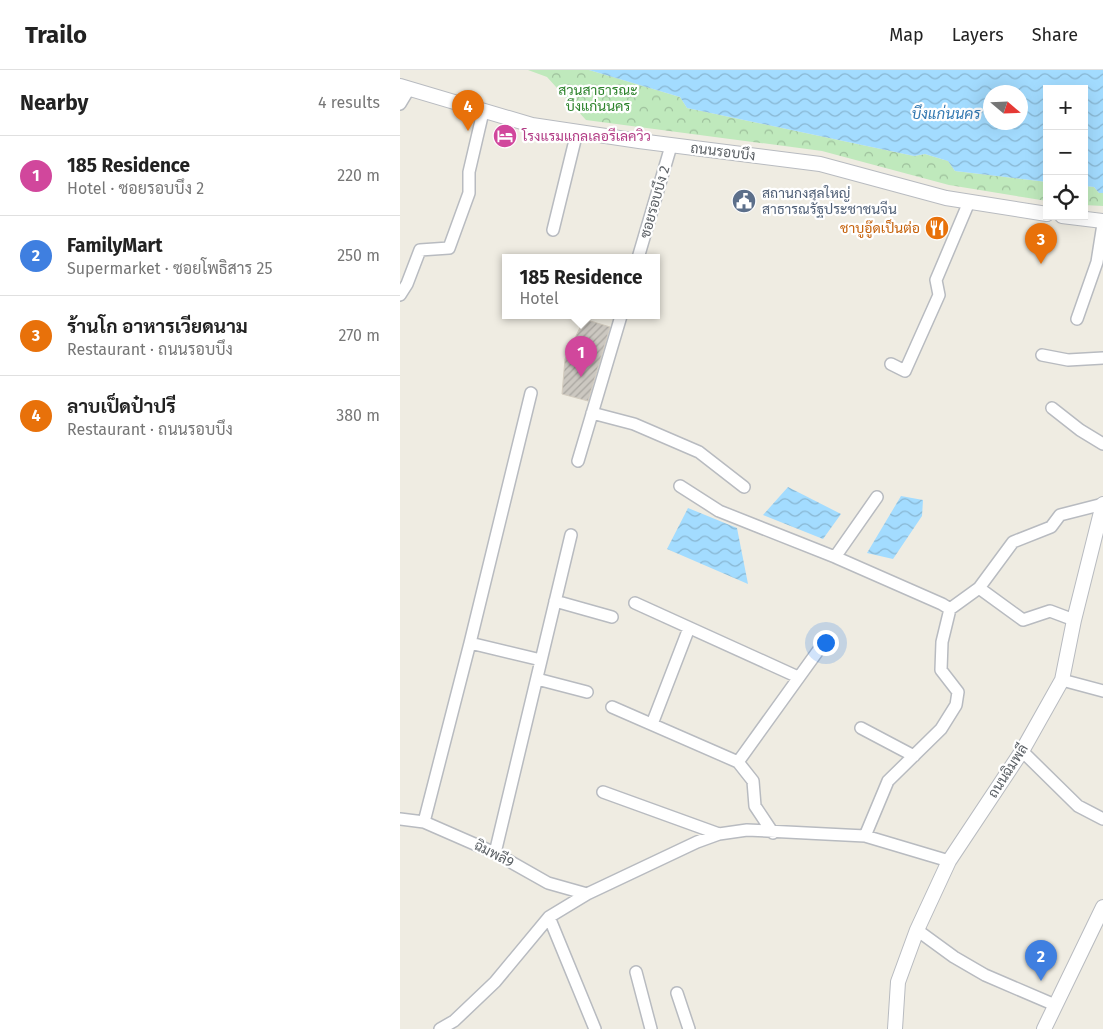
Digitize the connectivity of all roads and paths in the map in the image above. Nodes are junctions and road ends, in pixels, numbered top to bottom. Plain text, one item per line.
1 (404, 87) edge
2 (400, 104) edge
3 (483, 112) junction
4 (577, 132) junction
5 (671, 146) junction
6 (968, 202) junction
7 (1043, 213) edge
8 (1088, 220) edge
9 (1103, 222) edge
10 (552, 230) dead end
11 (639, 254) edge
12 (400, 295) edge
13 (620, 319) edge
14 (1077, 319) dead end
15 (1042, 355) dead end
16 (1103, 358) edge
17 (891, 364) dead end
18 (531, 393) dead end
19 (1052, 408) dead end
20 (592, 413) junction
21 (1103, 444) edge
22 (578, 461) dead end
23 (680, 486) dead end
24 (744, 487) dead end
25 (877, 497) dead end
26 (1103, 504) edge
27 (571, 535) dead end
28 (835, 557) junction
29 (979, 588) junction
30 (555, 601) junction
31 (635, 603) dead end
32 (950, 609) junction
33 (612, 617) dead end
34 (1074, 620) junction
35 (689, 628) junction
36 (470, 643) junction
37 (820, 648) dead end
38 (541, 660) junction
39 (798, 677) junction
40 (537, 679) junction
41 (1062, 680) junction
42 (587, 692) dead end
43 (1103, 692) edge
44 (612, 707) dead end
45 (652, 724) junction
46 (861, 728) dead end
47 (1022, 751) junction
48 (914, 756) junction
49 (738, 762) junction
50 (603, 792) dead end
51 (1103, 818) edge
52 (400, 819) edge
53 (424, 822) junction
54 (773, 833) junction
55 (720, 834) junction
56 (866, 836) junction
57 (495, 853) junction
58 (949, 861) junction
59 (587, 894) junction
60 (1103, 907) edge
61 (549, 918) junction
62 (917, 930) junction
63 (636, 972) dead end
64 (677, 993) dead end
65 (1055, 1005) junction
66 (440, 1029) edge
67 (596, 1029) edge
68 (651, 1029) edge
69 (689, 1029) edge
70 (895, 1029) edge
71 (1044, 1029) edge

1 - 2 street
1 - 3 street, ถนนรอบบึง
3 - 4 street, ถนนรอบบึง
3 - 12 street
4 - 5 street, ถนนรอบบึง
4 - 10 street
5 - 6 street, ถนนรอบบึง
5 - 11 street, ซอยรอบบึง 2
6 - 7 street, ถนนรอบบึง
6 - 17 street
8 - 9 street
9 - 14 street
13 - 20 street
15 - 16 street
18 - 36 street
19 - 21 street
20 - 22 street
20 - 24 street
23 - 28 street
25 - 28 street
26 - 29 street
26 - 34 street, ถนนฉิมพลี
27 - 30 street
28 - 32 street
29 - 32 street
29 - 34 street
30 - 33 street
30 - 38 street
31 - 35 street
32 - 48 street
34 - 41 street, ถนนฉิมพลี
35 - 39 street
35 - 45 street
36 - 38 street
36 - 53 street
37 - 39 street
38 - 40 street
39 - 49 street
40 - 42 street
40 - 57 street
41 - 43 street
41 - 47 street, ถนนฉิมพลี
44 - 45 street
45 - 49 street
46 - 48 street
47 - 51 street
47 - 58 street, ถนนฉิมพลี
48 - 56 street
49 - 54 street
50 - 55 street
52 - 53 street, ฉิมพลี9
53 - 57 street, ฉิมพลี9
54 - 55 street
54 - 56 street
55 - 59 street
56 - 58 street
57 - 59 street, ฉิมพลี9
58 - 62 street, ถนนฉิมพลี
59 - 61 street
60 - 65 street
61 - 66 street
61 - 67 street
62 - 65 street
62 - 70 street, ถนนฉิมพลี
63 - 68 street
64 - 69 street
65 - 71 street

